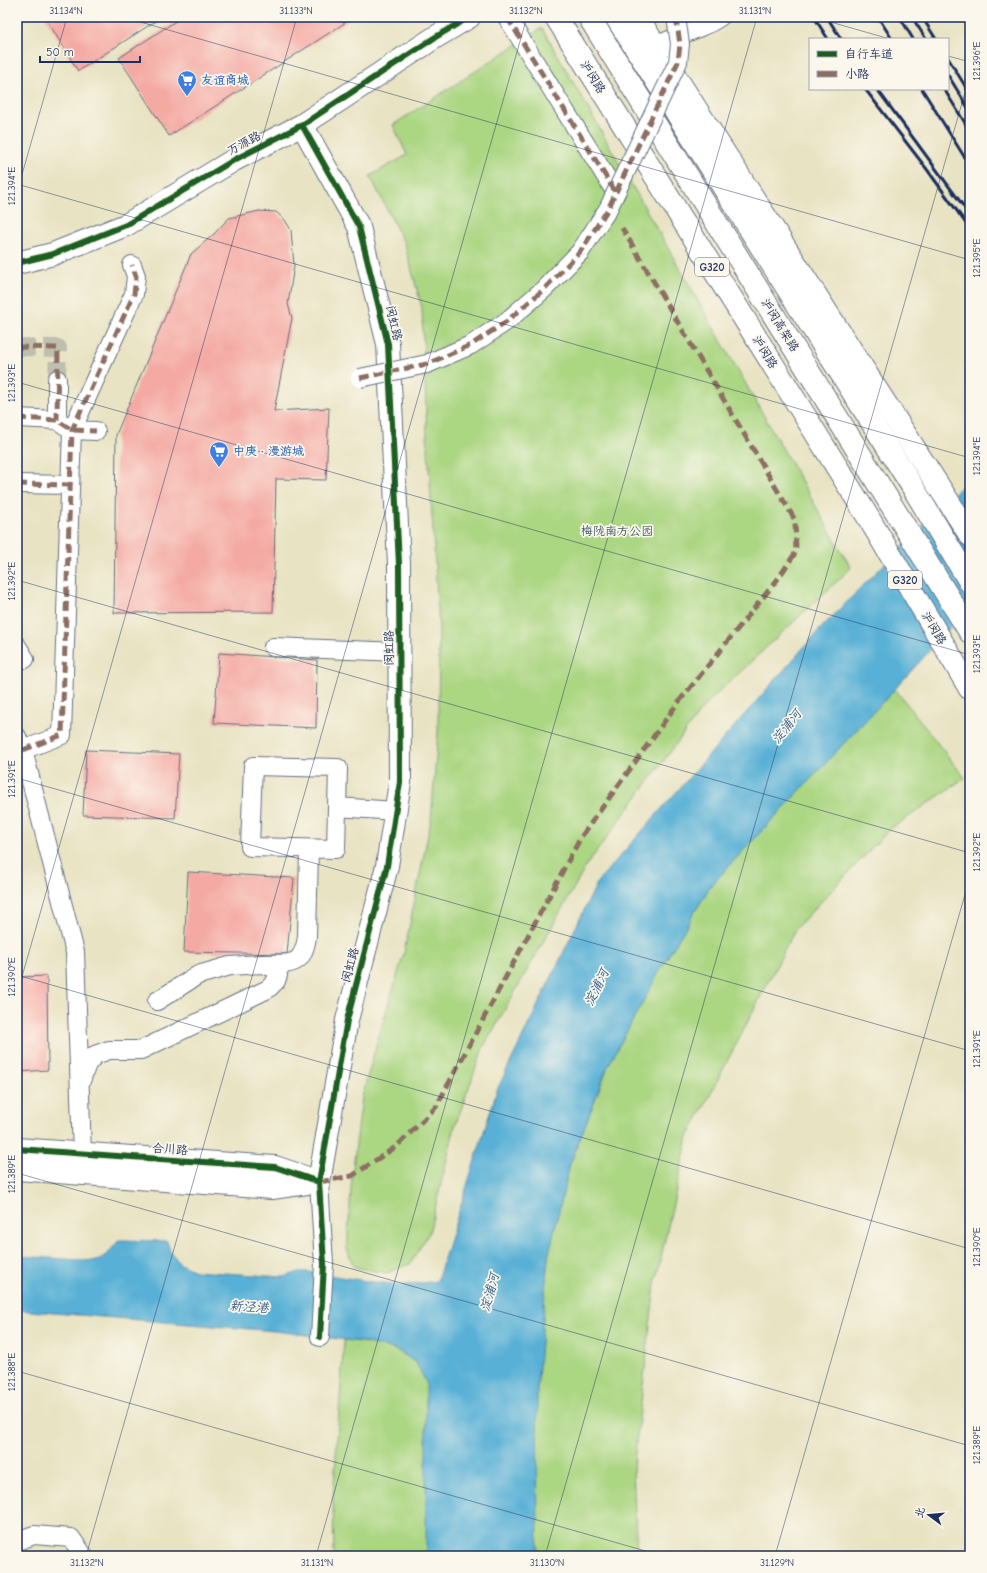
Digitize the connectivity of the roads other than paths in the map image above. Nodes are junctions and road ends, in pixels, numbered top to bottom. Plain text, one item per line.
1 (469, 17) edge
2 (507, 17) edge
3 (556, 17) edge
4 (589, 17) edge
5 (616, 17) edge
6 (637, 17) edge
7 (676, 17) edge
8 (720, 17) edge
9 (655, 46) junction
10 (302, 125) junction
11 (616, 193) junction
12 (17, 263) edge
13 (132, 265) dead end
14 (360, 378) dead end
15 (58, 379) tunnel mouth
16 (17, 418) edge
17 (57, 420) junction
18 (72, 430) junction
19 (96, 431) dead end
20 (17, 484) edge
21 (70, 485) junction
22 (970, 535) edge
23 (970, 582) edge
24 (970, 632) edge
25 (273, 648) dead end
26 (400, 652) junction
27 (970, 689) edge
28 (20, 744) edge
29 (337, 807) junction
30 (396, 811) junction
31 (309, 849) junction
32 (300, 959) junction
33 (262, 964) junction
34 (273, 984) junction
35 (157, 1002) dead end
36 (80, 1085) junction
37 (17, 1149) edge
38 (82, 1154) junction
39 (17, 1169) edge
40 (320, 1182) junction
41 (320, 1337) dead end
42 (17, 1541) edge
43 (84, 1556) edge

1 - 10 main road, 万源路
2 - 11 street
3 - 27 main road, 沪闵路 / G320
4 - 24 main road, 沪闵高架路
5 - 23 main road
6 - 9 main road
7 - 11 street, bridge
8 - 9 street
9 - 22 main road
10 - 12 main road, 万源路
10 - 26 main road, 闵虹路
11 - 14 street, bridge
13 - 18 street
15 - 17 street
16 - 17 street
17 - 18 street
18 - 19 street
18 - 21 street
20 - 21 street
21 - 28 street
25 - 26 street
26 - 30 main road, 闵虹路
28 - 36 street
29 - 30 street
29 - 31 street
29 - 31 street
30 - 40 main road, 闵虹路
31 - 32 street
32 - 33 street
32 - 34 street
33 - 34 street
33 - 35 street
34 - 36 street
36 - 38 street
37 - 38 main road, 合川路
38 - 40 main road, 合川路
39 - 40 main road
40 - 41 street
42 - 43 street

